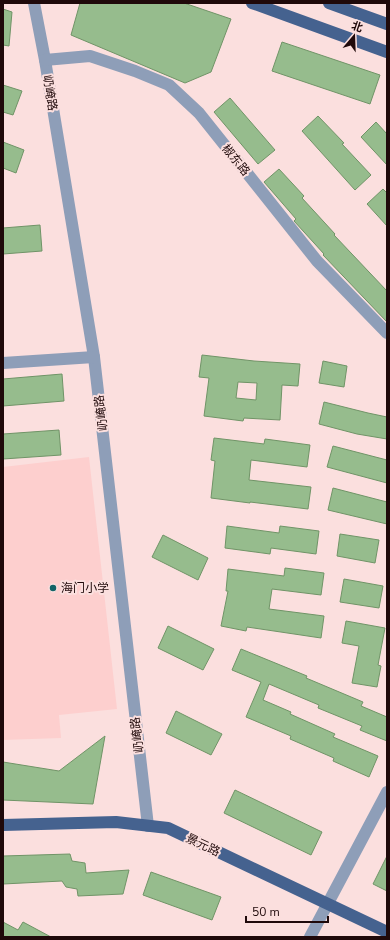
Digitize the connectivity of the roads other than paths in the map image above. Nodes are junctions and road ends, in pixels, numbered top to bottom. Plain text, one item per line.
1 (34, 3) edge
2 (252, 3) edge
3 (329, 3) edge
4 (387, 24) edge
5 (387, 52) edge
6 (45, 60) junction
7 (387, 333) edge
8 (94, 356) junction
9 (3, 363) edge
10 (387, 792) edge
11 (3, 825) edge
12 (148, 826) junction
13 (328, 904) junction
14 (387, 932) edge
15 (310, 937) edge

1 - 6 street, 屷崦路
2 - 5 main road
3 - 4 main road
6 - 7 street, 椒东路
6 - 8 street, 屷崦路
8 - 9 street
8 - 12 street, 屷崦路
10 - 13 street
11 - 12 main road, 景元路
12 - 13 main road, 景元路
13 - 14 main road, 景元路
13 - 15 street

